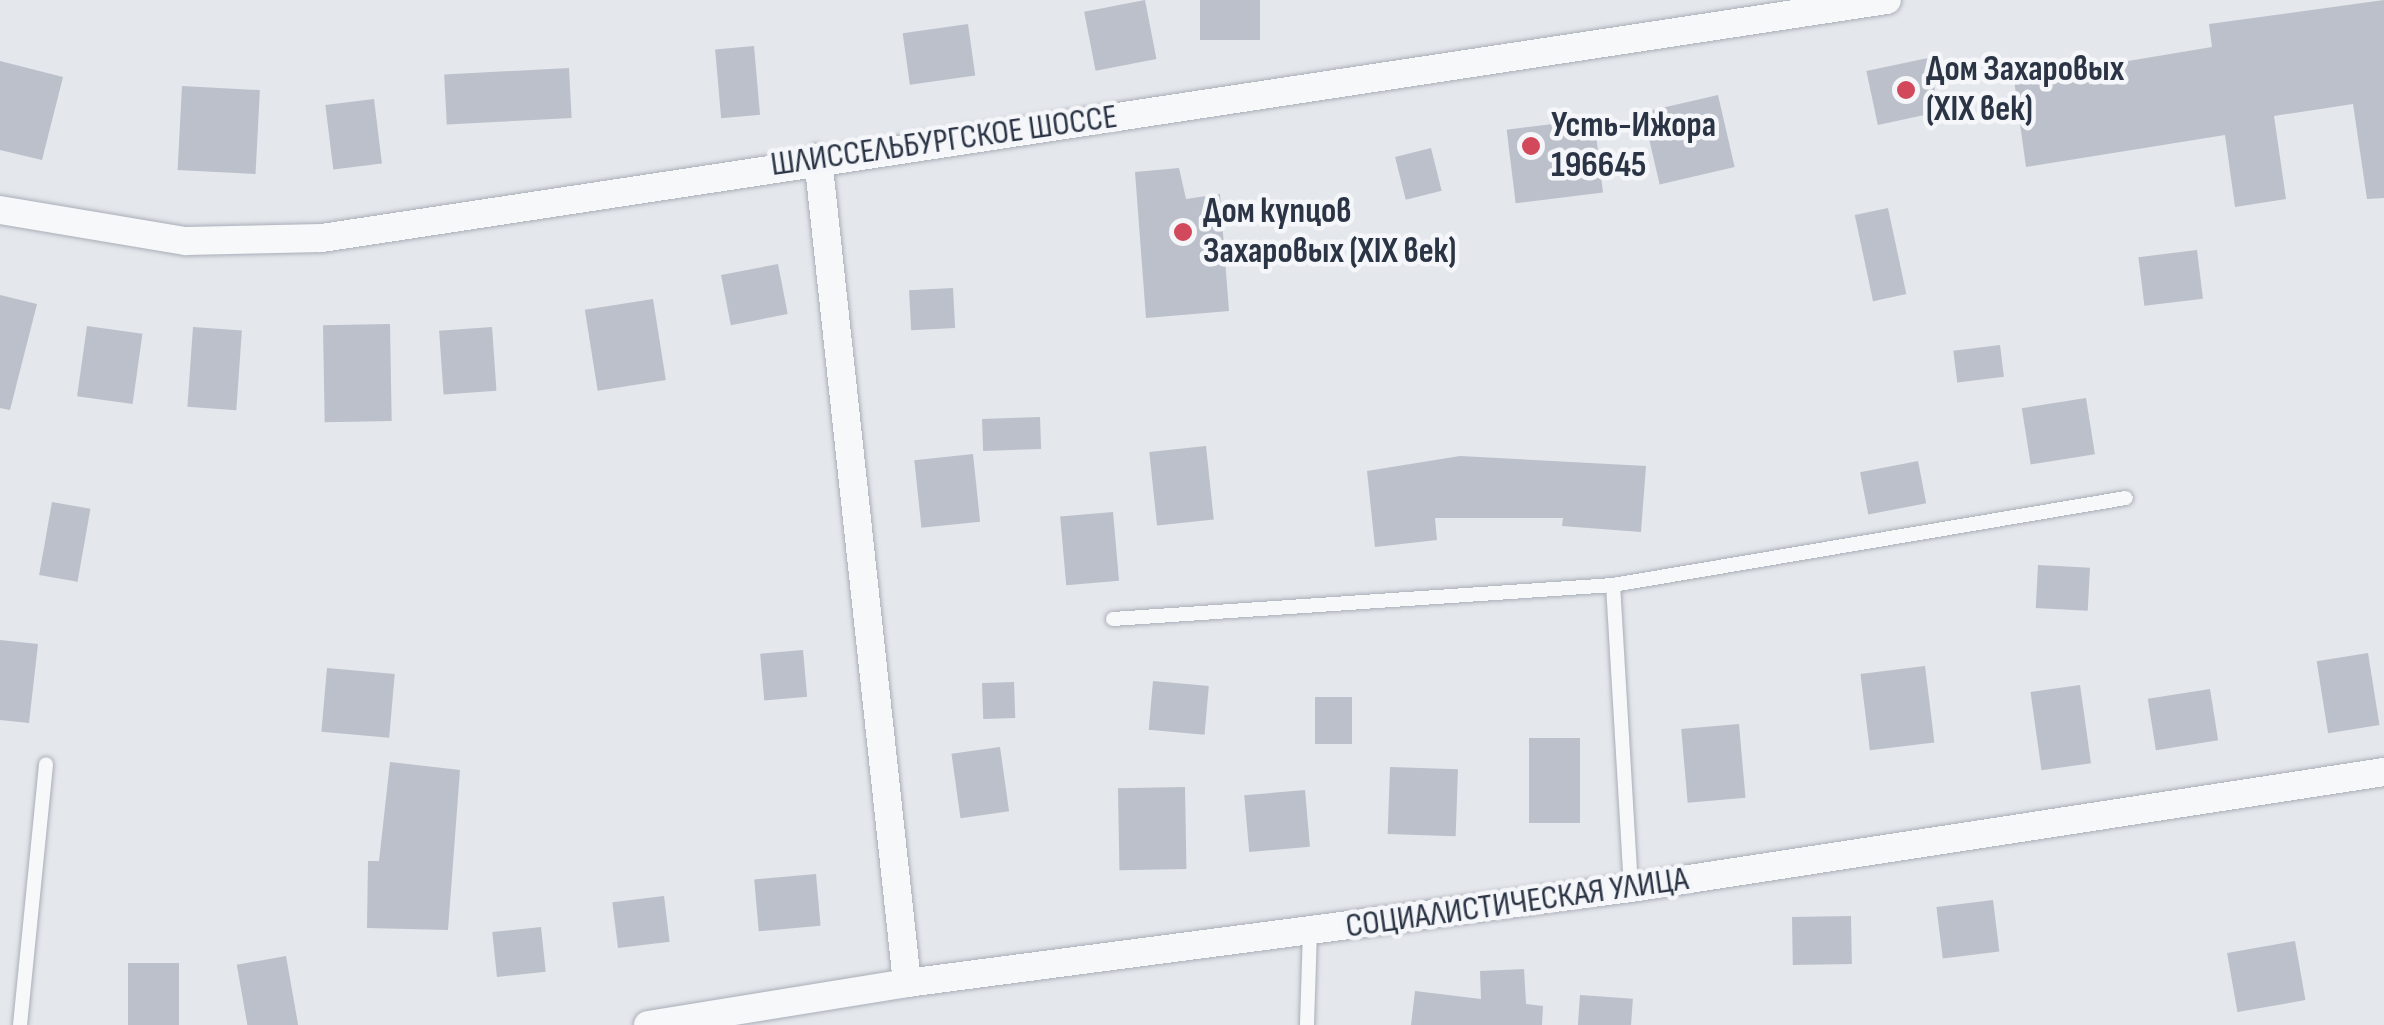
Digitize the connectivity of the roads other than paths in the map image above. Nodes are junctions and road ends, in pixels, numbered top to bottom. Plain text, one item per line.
1 (1887, 0) edge
2 (818, 158) junction
3 (0, 210) edge
4 (2126, 498) dead end
5 (1613, 585) junction
6 (1114, 619) dead end
7 (46, 764) dead end
8 (2384, 772) edge
9 (1631, 888) junction
10 (1310, 932) junction
11 (907, 983) junction
12 (20, 1025) edge
13 (648, 1025) edge
14 (1307, 1025) edge

1 - 2 street, ШЛИССЕЛЬБУРГСКОЕ ШОССЕ
2 - 3 street, ШЛИССЕЛЬБУРГСКОЕ ШОССЕ
2 - 11 street
4 - 5 lane
5 - 6 lane
5 - 9 lane
7 - 12 lane
8 - 9 street, СОЦИАЛИСТИЧЕСКАЯ УЛИЦА
9 - 10 street, СОЦИАЛИСТИЧЕСКАЯ УЛИЦА
10 - 11 street, СОЦИАЛИСТИЧЕСКАЯ УЛИЦА
10 - 14 lane
11 - 13 street, СОЦИАЛИСТИЧЕСКАЯ УЛИЦА

